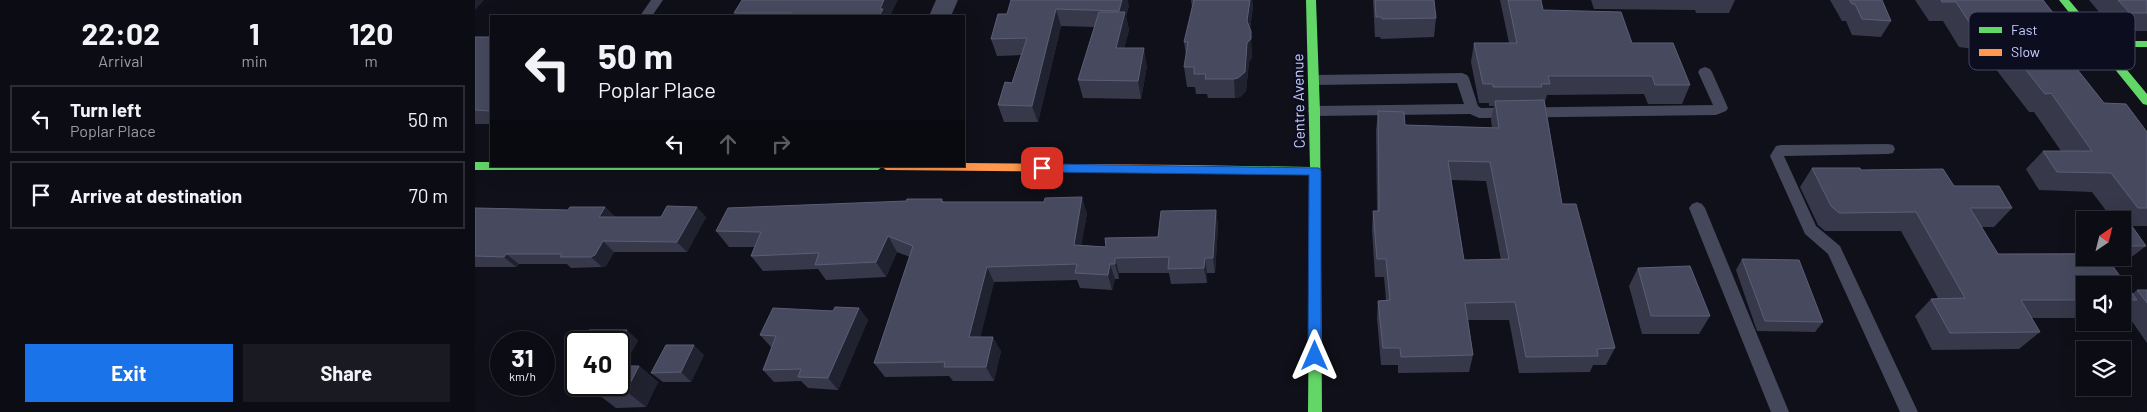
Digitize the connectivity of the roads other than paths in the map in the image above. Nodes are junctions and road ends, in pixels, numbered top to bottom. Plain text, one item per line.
1 (657, 0) edge
2 (947, 0) edge
3 (1311, 0) edge
4 (2064, 0) edge
5 (2074, 12) edge
6 (647, 15) edge
7 (940, 15) edge
8 (2122, 70) edge
9 (1705, 72) dead end
10 (1315, 80) junction
11 (2147, 101) edge
12 (1472, 109) junction
13 (1315, 111) junction
14 (1888, 149) dead end
15 (475, 166) edge
16 (490, 166) edge
17 (965, 167) edge
18 (1315, 171) junction
19 (1697, 208) dead end
20 (1315, 412) edge
21 (1780, 412) edge
22 (1909, 412) edge

1 - 6 lane
2 - 7 street
3 - 10 street, Centre Avenue
4 - 5 street
8 - 11 street
9 - 12 lane
10 - 12 lane
10 - 13 street, Centre Avenue
12 - 13 lane
13 - 18 street, Centre Avenue
14 - 22 lane
15 - 16 street
17 - 18 street
18 - 20 street, Centre Avenue
19 - 21 lane

